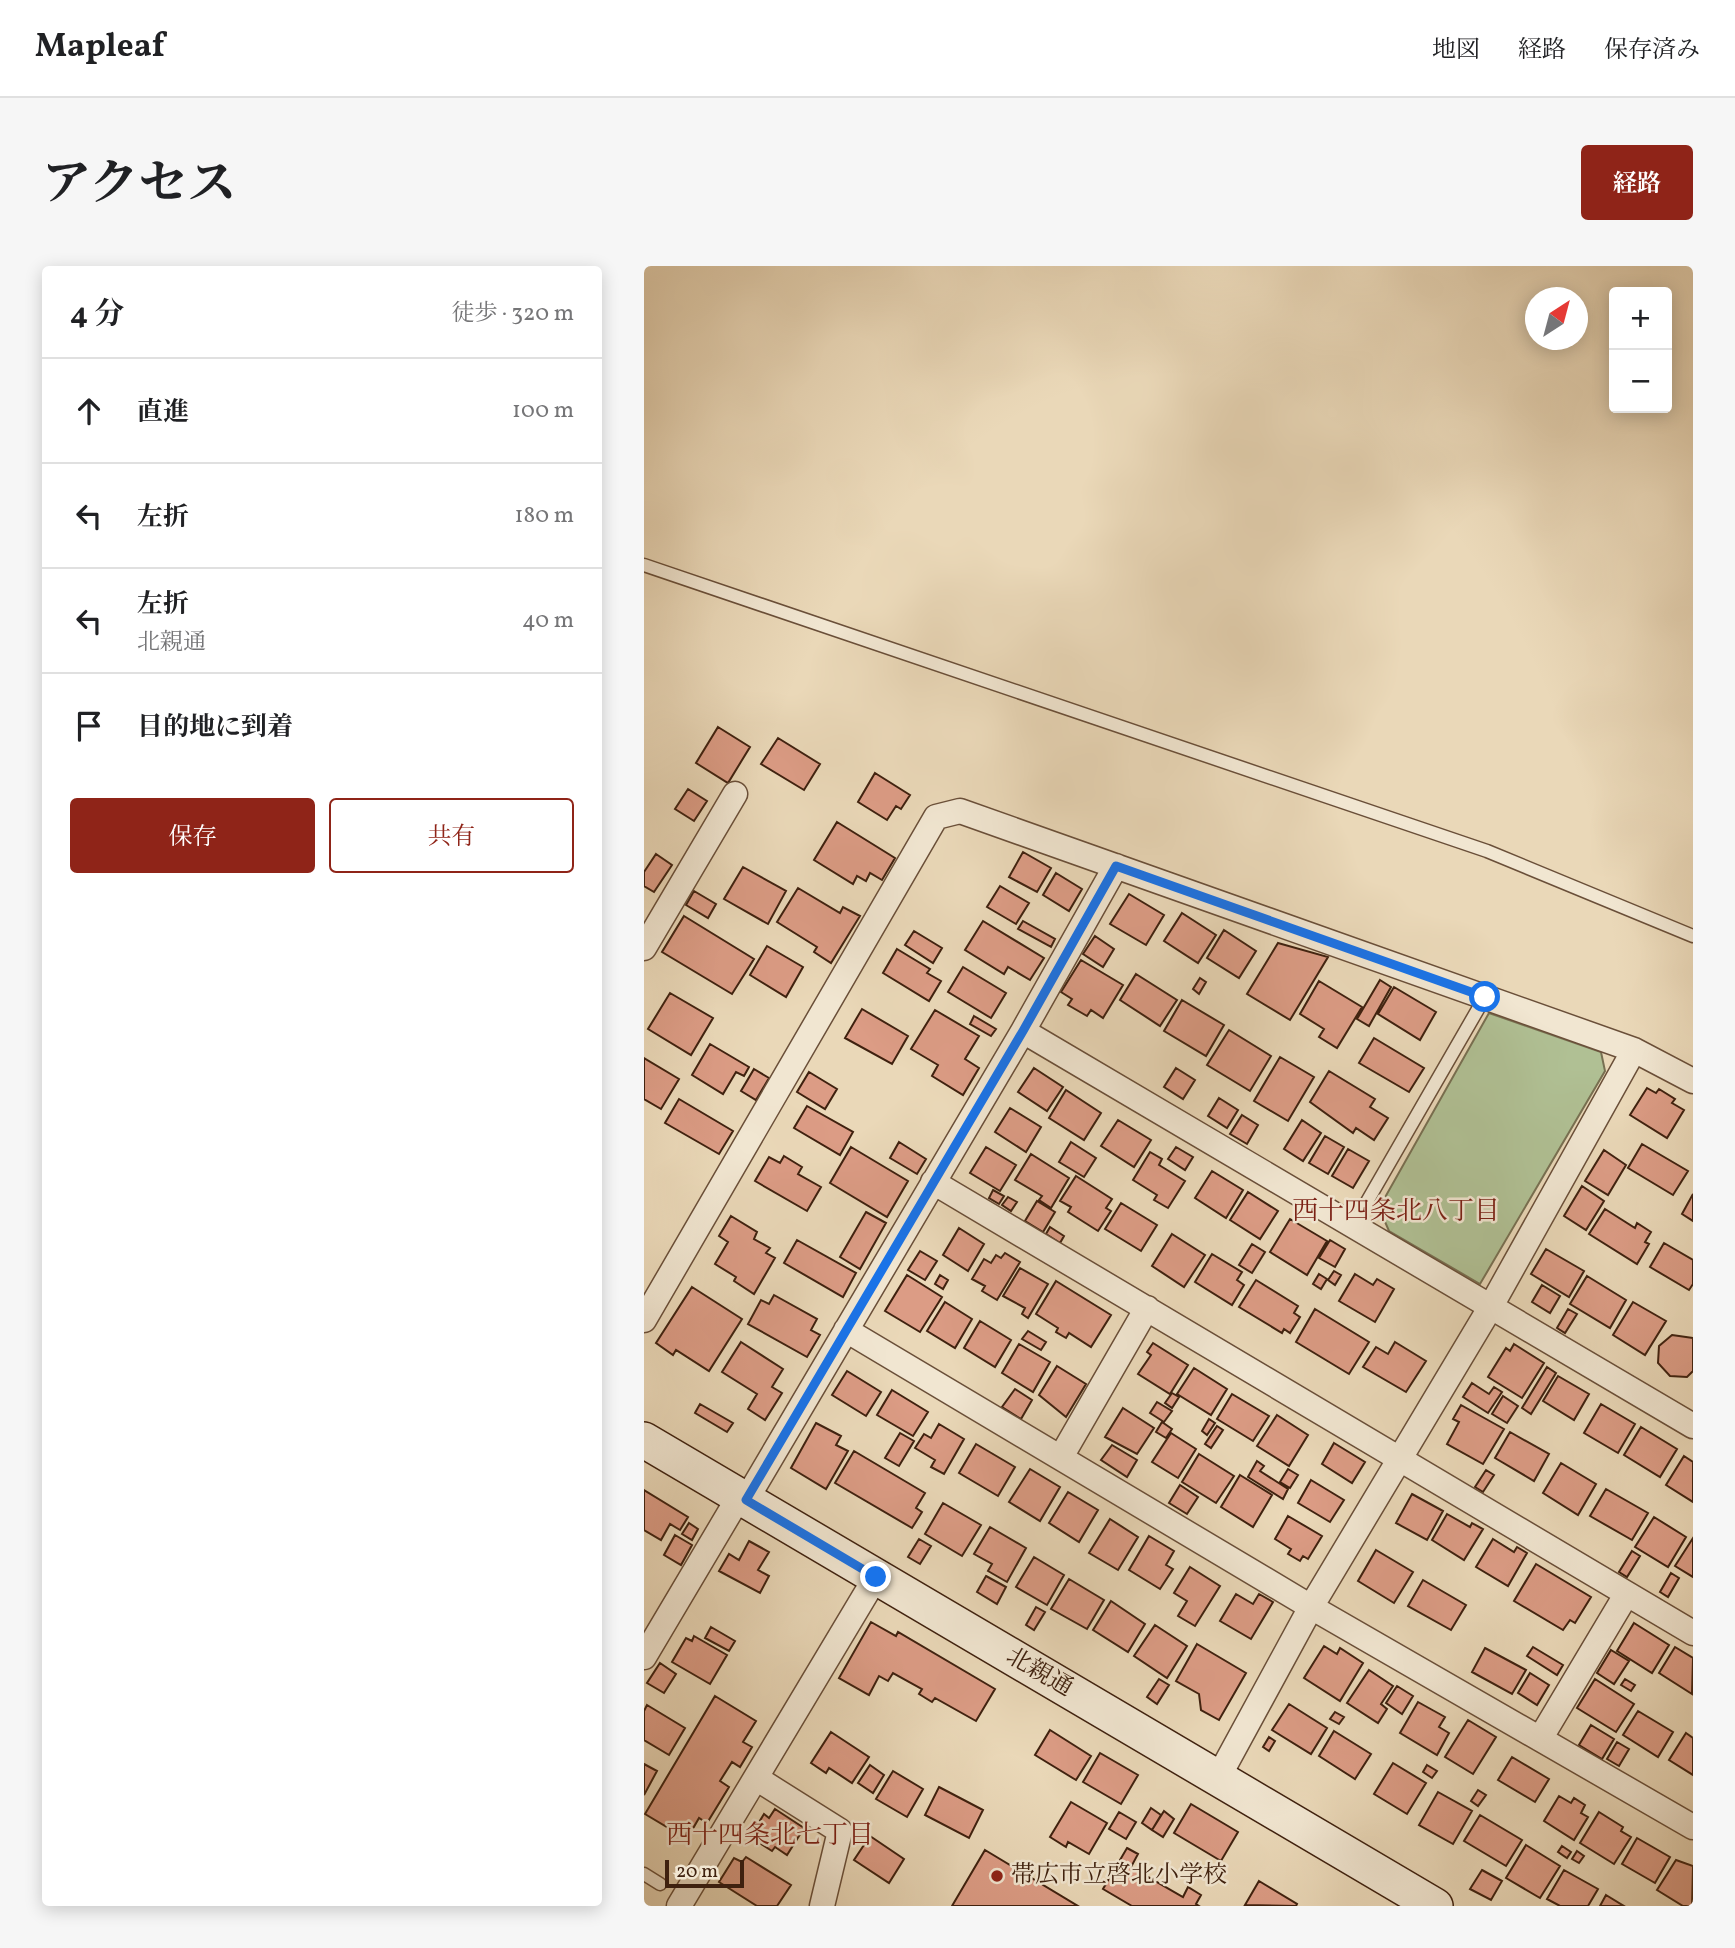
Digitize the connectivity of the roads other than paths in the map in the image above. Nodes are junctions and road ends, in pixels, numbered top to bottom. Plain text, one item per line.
1 (644, 565) edge
2 (735, 794) dead end
3 (1116, 866) junction
4 (1693, 936) edge
5 (644, 948) edge
6 (1485, 997) junction
7 (1023, 1031) junction
8 (1634, 1050) junction
9 (1693, 1081) edge
10 (933, 1182) junction
11 (1353, 1226) junction
12 (1147, 1308) junction
13 (1490, 1308) junction
14 (644, 1320) edge
15 (846, 1330) junction
16 (1691, 1421) edge
17 (644, 1440) edge
18 (1061, 1457) junction
19 (1399, 1459) junction
20 (743, 1498) junction
21 (876, 1577) junction
22 (1626, 1595) junction
23 (1311, 1607) junction
24 (1693, 1633) edge
25 (644, 1657) edge
26 (1540, 1739) junction
27 (756, 1778) junction
28 (1218, 1778) junction
29 (1693, 1827) edge
30 (644, 1874) edge
31 (660, 1884) dead end
32 (1415, 1901) edge
33 (679, 1906) edge
34 (822, 1906) edge

1 - 4 lane
2 - 5 street
3 - 6 street
3 - 7 street
3 - 14 street
6 - 8 street
6 - 11 lane
7 - 10 street
7 - 11 street
8 - 9 street
8 - 13 street
10 - 12 street
10 - 15 street
11 - 13 street
12 - 18 street
12 - 19 street
13 - 16 street
13 - 19 street
15 - 18 street
15 - 20 street
17 - 20 street, 北親通
18 - 23 street
19 - 22 street
19 - 23 street
20 - 21 street, 北親通
20 - 25 street
21 - 27 street
21 - 28 street, 北親通
22 - 24 street
22 - 26 street
23 - 26 street
23 - 28 street
26 - 29 street
27 - 33 street
27 - 34 street
28 - 32 street, 北親通
30 - 31 lane

